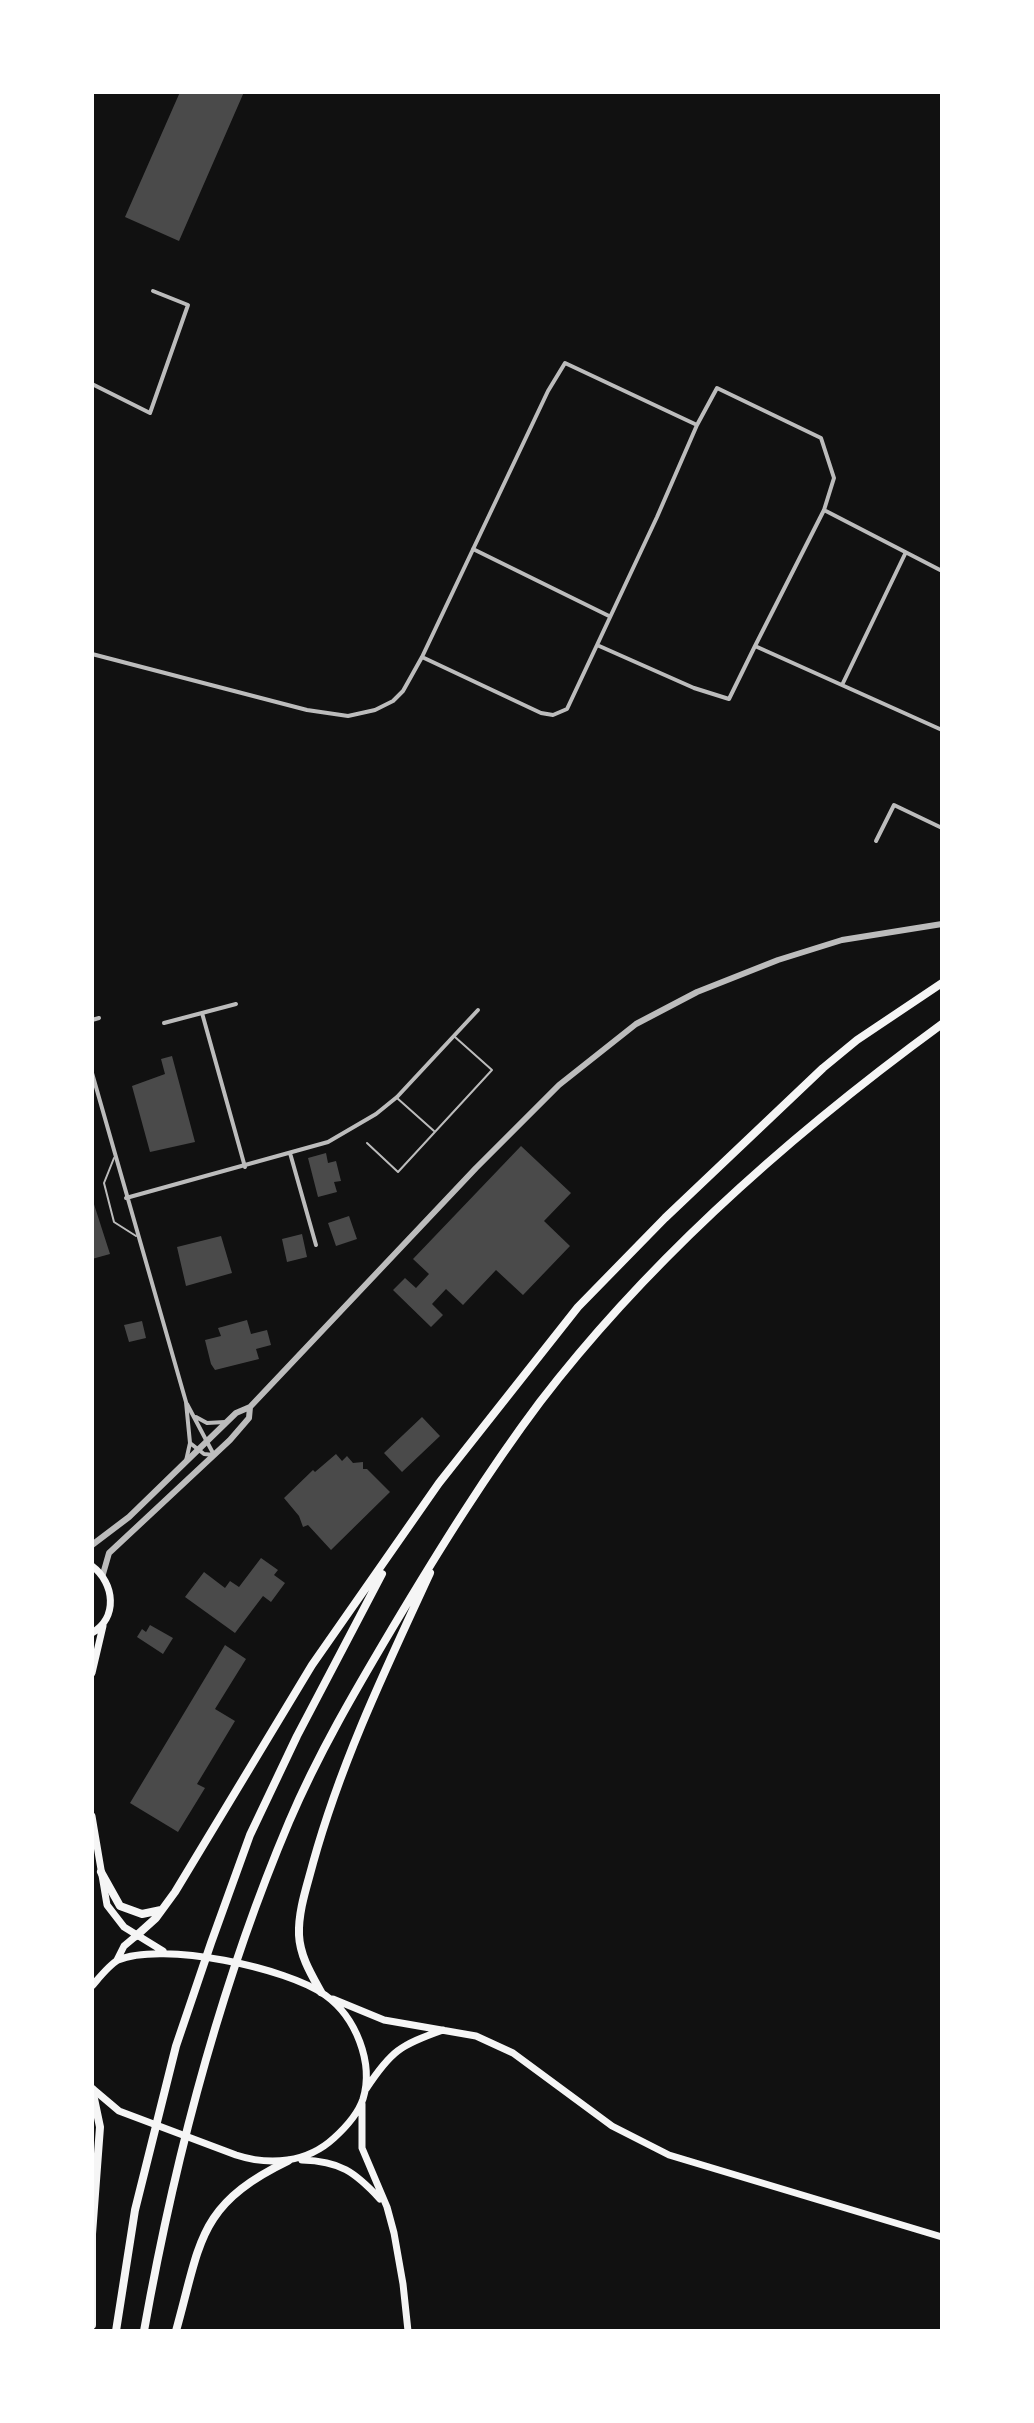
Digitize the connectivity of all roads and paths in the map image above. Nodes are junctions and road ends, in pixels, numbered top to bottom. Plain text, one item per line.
1 (153, 291) dead end
2 (92, 384) edge
3 (697, 425) junction
4 (824, 510) junction
5 (473, 549) junction
6 (905, 554) junction
7 (942, 571) edge
8 (609, 616) junction
9 (597, 645) junction
10 (755, 646) junction
11 (92, 654) edge
12 (422, 657) junction
13 (843, 683) junction
14 (942, 730) edge
15 (942, 828) edge
16 (876, 841) dead end
17 (942, 924) edge
18 (942, 983) edge
19 (236, 1004) dead end
20 (478, 1010) dead end
21 (202, 1013) junction
22 (99, 1018) dead end
23 (92, 1020) edge
24 (164, 1023) dead end
25 (942, 1024) edge
26 (454, 1036) junction
27 (92, 1073) edge
28 (397, 1097) junction
29 (435, 1132) junction
30 (367, 1143) dead end
31 (290, 1153) junction
32 (115, 1157) junction
33 (245, 1167) junction
34 (126, 1198) junction
35 (137, 1237) junction
36 (316, 1245) dead end
37 (186, 1402) junction
38 (250, 1407) junction
39 (194, 1416) junction
40 (227, 1422) junction
41 (206, 1442) junction
42 (190, 1443) junction
43 (198, 1450) junction
44 (214, 1455) junction
45 (185, 1463) junction
46 (451, 1529) junction
47 (397, 1544) junction
48 (92, 1545) edge
49 (92, 1566) edge
50 (103, 1574) junction
51 (103, 1626) junction
52 (92, 1633) edge
53 (92, 1673) edge
54 (92, 1816) edge
55 (101, 1872) junction
56 (164, 1909) junction
57 (136, 1936) junction
58 (165, 1952) junction
59 (117, 1960) junction
60 (92, 1986) edge
61 (324, 1994) junction
62 (445, 2030) junction
63 (92, 2088) edge
64 (364, 2092) junction
65 (362, 2102) junction
66 (290, 2161) junction
67 (387, 2207) junction
68 (942, 2237) edge
69 (92, 2325) edge
70 (116, 2331) edge
71 (144, 2331) edge
72 (176, 2331) edge
73 (408, 2331) edge

1 - 2 street
3 - 4 street
3 - 5 street
3 - 8 street
4 - 6 street
4 - 10 street
5 - 8 street
5 - 12 street
6 - 7 street
6 - 13 street
8 - 9 street
9 - 10 street
9 - 12 street
10 - 13 street
11 - 12 street
13 - 14 street
15 - 16 street
17 - 38 street
18 - 47 highway
19 - 21 street
20 - 26 street
21 - 24 street
21 - 33 street
22 - 23 street
25 - 46 highway
26 - 28 street
26 - 29 lane
27 - 32 street
28 - 29 lane
28 - 31 street
29 - 30 lane
31 - 33 street
31 - 36 street
32 - 34 street
32 - 35 lane
33 - 34 street
34 - 35 street
35 - 37 street
37 - 39 street
37 - 42 street
38 - 40 street
38 - 44 street
39 - 40 street
39 - 41 street
40 - 41 street
41 - 43 street
41 - 44 street
42 - 43 street
42 - 45 street
43 - 44 street
43 - 45 street
44 - 50 street
45 - 48 street
46 - 61 highway
46 - 71 highway
47 - 56 highway
47 - 70 highway
49 - 50 highway
50 - 51 highway
51 - 52 highway
51 - 53 highway
54 - 55 highway
55 - 56 highway
55 - 57 highway
56 - 57 highway
57 - 58 highway
57 - 59 highway
58 - 59 highway
58 - 61 highway
59 - 60 highway
61 - 62 highway
61 - 64 highway
62 - 64 highway
62 - 68 highway
63 - 66 highway
63 - 69 highway
64 - 65 highway
65 - 66 highway
65 - 67 highway
66 - 67 highway
66 - 72 highway
67 - 73 highway

